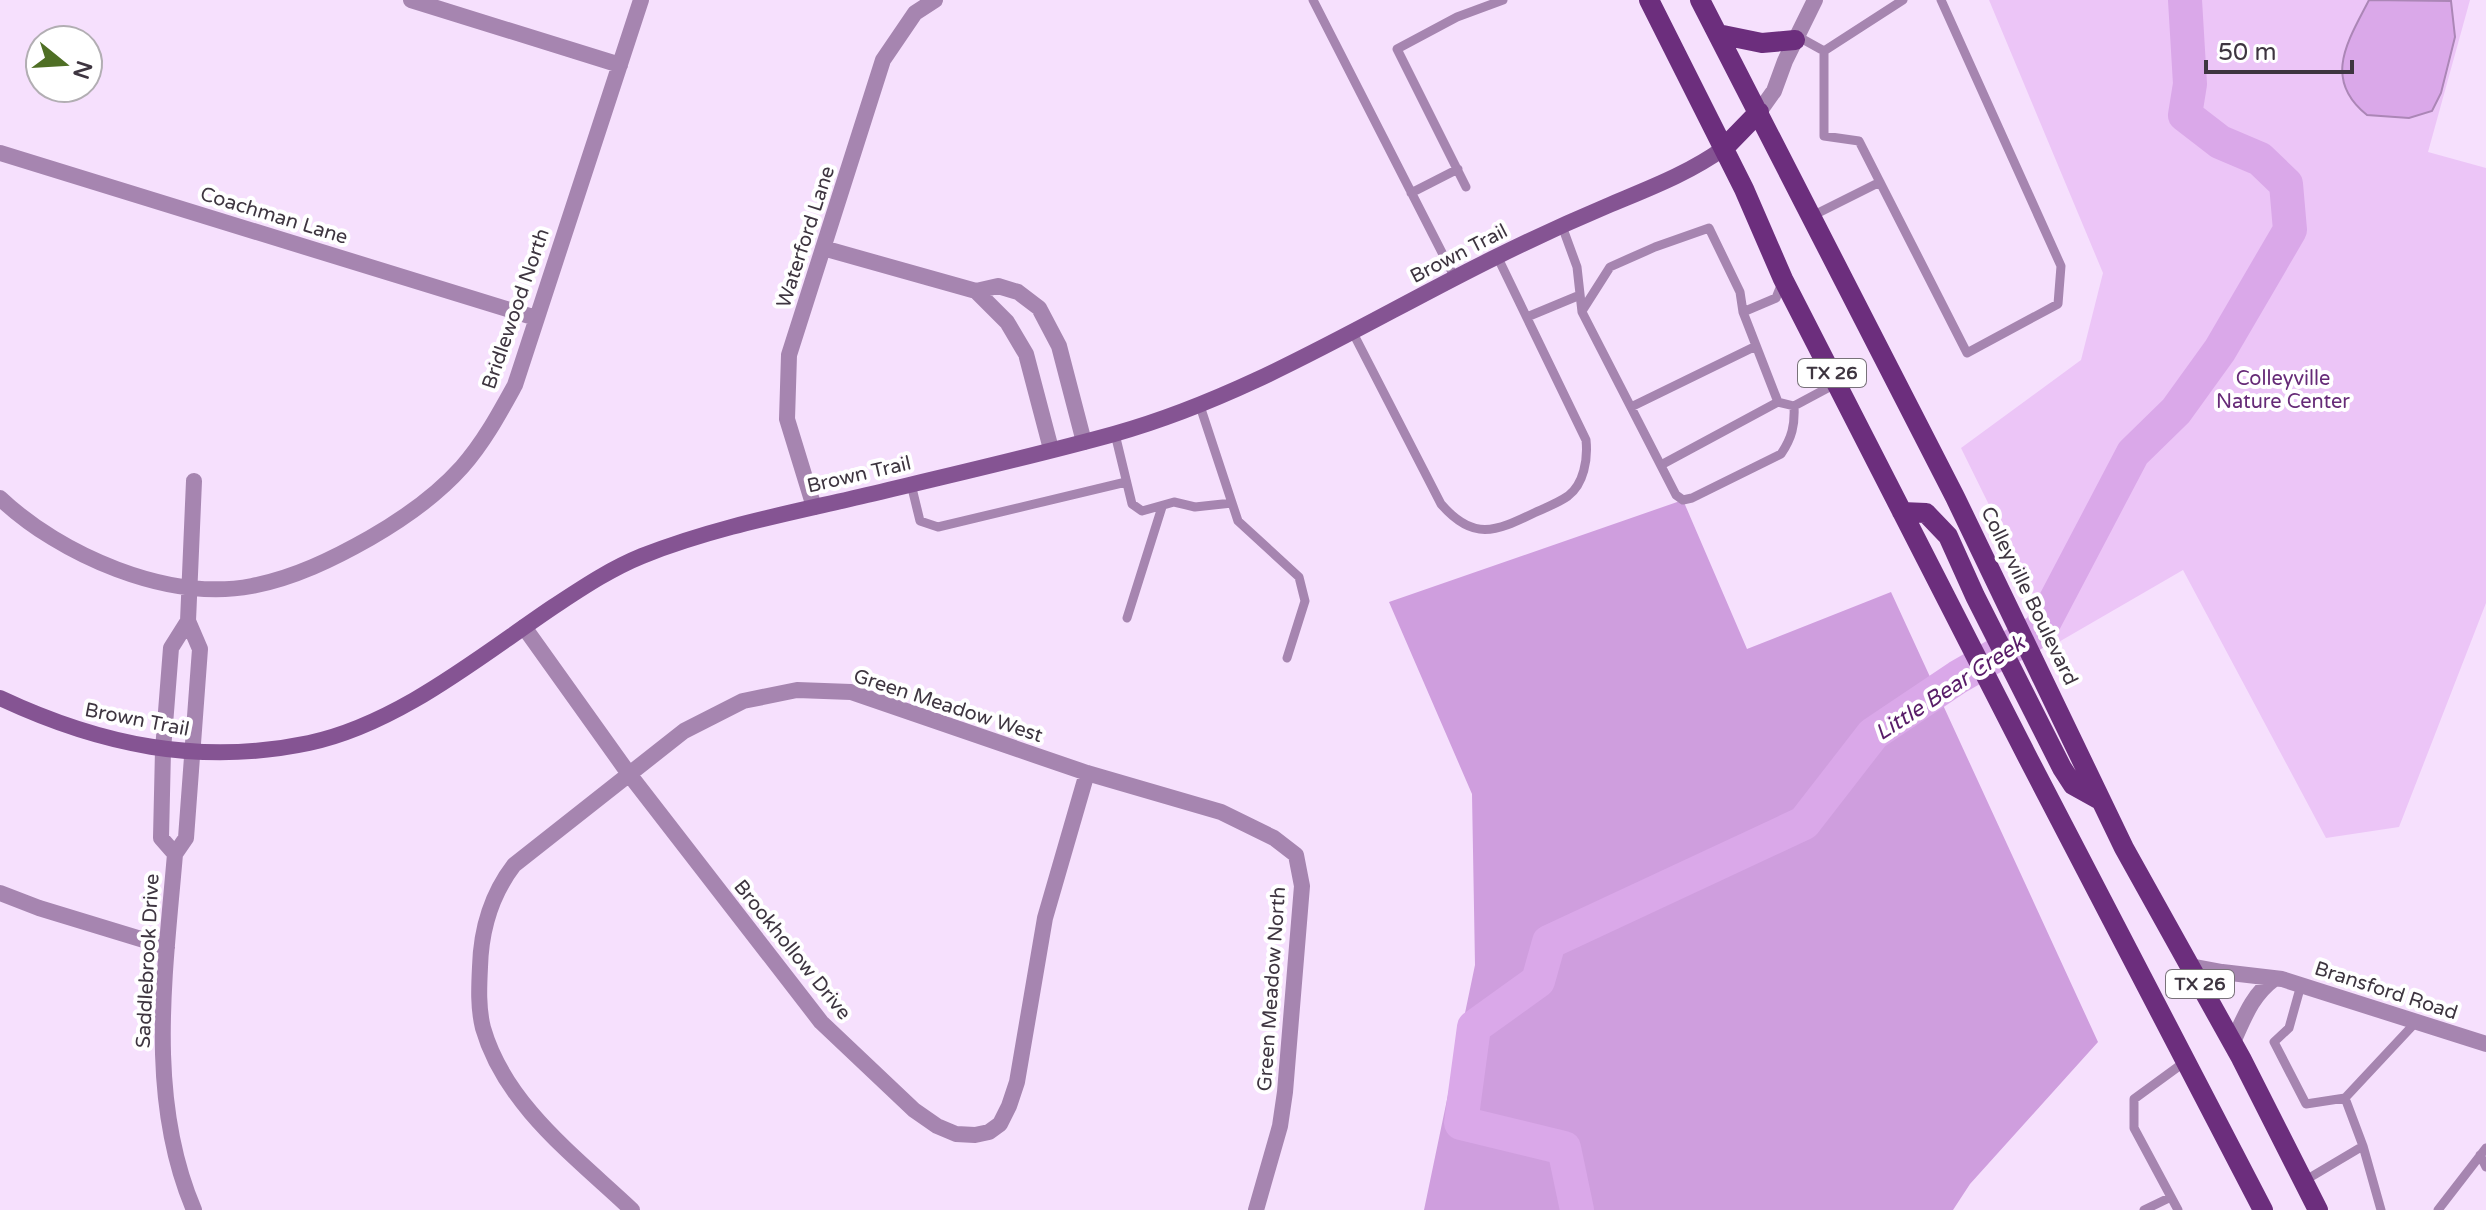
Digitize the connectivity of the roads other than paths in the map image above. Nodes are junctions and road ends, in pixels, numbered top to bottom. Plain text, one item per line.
1 (411, 0) edge
2 (641, 0) edge
3 (935, 0) edge
4 (1313, 0) edge
5 (1503, 0) edge
6 (1649, 0) edge
7 (1700, 0) edge
8 (1815, 0) edge
9 (1903, 0) edge
10 (1941, 0) edge
11 (1718, 34) junction
12 (1796, 38) junction
13 (1824, 51) junction
14 (620, 65) junction
15 (1759, 112) junction
16 (1724, 148) junction
17 (0, 153) edge
18 (1458, 169) junction
19 (1880, 182) junction
20 (1466, 187) dead end
21 (1411, 193) junction
22 (1812, 216) junction
23 (1562, 226) junction
24 (823, 248) junction
25 (1497, 256) junction
26 (1455, 278) junction
27 (1783, 279) junction
28 (976, 291) junction
29 (1580, 295) junction
30 (1582, 312) junction
31 (1743, 312) junction
32 (1527, 317) junction
33 (536, 318) junction
34 (1352, 331) junction
35 (1756, 346) junction
36 (1837, 383) junction
37 (1778, 402) junction
38 (1200, 406) junction
39 (1794, 406) junction
40 (1631, 407) junction
41 (1115, 434) junction
42 (1084, 442) junction
43 (1051, 449) junction
44 (1661, 465) junction
45 (194, 481) dead end
46 (1126, 482) junction
47 (911, 484) junction
48 (0, 498) edge
49 (1232, 503) junction
50 (814, 507) junction
51 (1162, 507) junction
52 (1902, 512) junction
53 (190, 587) junction
54 (1127, 618) dead end
55 (188, 621) junction
56 (524, 627) junction
57 (1287, 658) dead end
58 (0, 698) edge
59 (163, 750) junction
60 (193, 752) junction
61 (1087, 773) junction
62 (629, 774) junction
63 (2100, 800) junction
64 (1221, 812) joint
65 (175, 854) junction
66 (0, 893) edge
67 (167, 947) junction
68 (2190, 966) junction
69 (2274, 979) junction
70 (2301, 985) junction
71 (2416, 1022) junction
72 (2233, 1042) junction
73 (2486, 1044) edge
74 (2186, 1061) junction
75 (2345, 1098) junction
76 (2363, 1146) junction
77 (2483, 1152) edge
78 (2486, 1167) edge
79 (2304, 1181) junction
80 (2171, 1197) junction
81 (194, 1210) edge
82 (632, 1210) edge
83 (1256, 1210) edge
84 (2144, 1210) edge
85 (2178, 1210) edge
86 (2263, 1210) edge
87 (2318, 1210) edge
88 (2381, 1210) edge
89 (2438, 1210) edge

1 - 14 street
2 - 14 street, Bridlewood North
3 - 24 street, Waterford Lane
4 - 21 lane
5 - 18 lane
6 - 16 main road, TX 26
7 - 11 main road, Colleyville Boulevard / TX 26
8 - 12 street
9 - 13 lane
10 - 19 lane
11 - 12 main road
11 - 15 main road, Colleyville Boulevard / TX 26
12 - 13 lane
12 - 15 street
13 - 19 lane
14 - 33 street, Bridlewood North
15 - 16 main road
15 - 22 main road, Colleyville Boulevard / TX 26
16 - 23 street, Brown Trail
16 - 27 main road, TX 26
17 - 33 street, Coachman Lane
18 - 20 lane
18 - 21 lane
19 - 22 lane
21 - 26 lane
22 - 63 main road, Colleyville Boulevard / TX 26
23 - 25 street, Brown Trail
23 - 29 lane
24 - 28 street
24 - 50 street, Waterford Lane
25 - 26 street, Brown Trail
25 - 32 lane
26 - 34 street, Brown Trail
27 - 31 lane
27 - 36 main road, TX 26
28 - 42 street
28 - 43 street
29 - 30 lane
29 - 32 lane
30 - 31 lane
30 - 40 lane
31 - 35 lane
32 - 34 lane
33 - 53 street, Bridlewood North
34 - 38 street, Brown Trail
35 - 37 lane
35 - 40 lane
36 - 39 lane
36 - 52 main road, TX 26
37 - 39 lane
37 - 44 lane
38 - 41 street, Brown Trail
38 - 49 lane
39 - 44 lane
40 - 44 lane
41 - 42 street, Brown Trail
41 - 46 lane
42 - 43 street, Brown Trail
43 - 47 street, Brown Trail
45 - 53 street
46 - 47 lane
46 - 51 lane
47 - 50 street, Brown Trail
48 - 53 street, Bridlewood North
49 - 51 lane
49 - 57 lane
50 - 56 street, Brown Trail
51 - 54 lane
52 - 63 main road
52 - 74 main road, TX 26
53 - 55 street
55 - 59 street, Saddlebrook Drive
55 - 60 street, Saddlebrook Drive
56 - 60 street, Brown Trail
56 - 62 street, Brookhollow Drive
58 - 59 street, Brown Trail
59 - 60 street, Brown Trail
59 - 65 street, Saddlebrook Drive
60 - 65 street, Saddlebrook Drive
61 - 62 street, Green Meadow West
61 - 62 street, Brookhollow Drive
61 - 64 street, Green Meadow West
62 - 82 street, Green Meadow West
63 - 68 main road, Colleyville Boulevard / TX 26
64 - 83 street, Green Meadow North
65 - 67 street, Saddlebrook Drive
66 - 67 street
67 - 81 street, Saddlebrook Drive
68 - 69 street, Bransford Road
68 - 72 main road, Colleyville Boulevard / TX 26
69 - 70 street, Bransford Road
69 - 72 street
70 - 71 street, Bransford Road
70 - 75 lane
71 - 73 street, Bransford Road
71 - 75 lane
72 - 79 main road, Colleyville Boulevard / TX 26
74 - 80 lane
74 - 86 main road, TX 26
75 - 76 lane
76 - 79 lane
76 - 88 lane
77 - 78 lane
77 - 89 lane
79 - 87 main road, Colleyville Boulevard / TX 26
80 - 84 lane
80 - 85 lane

